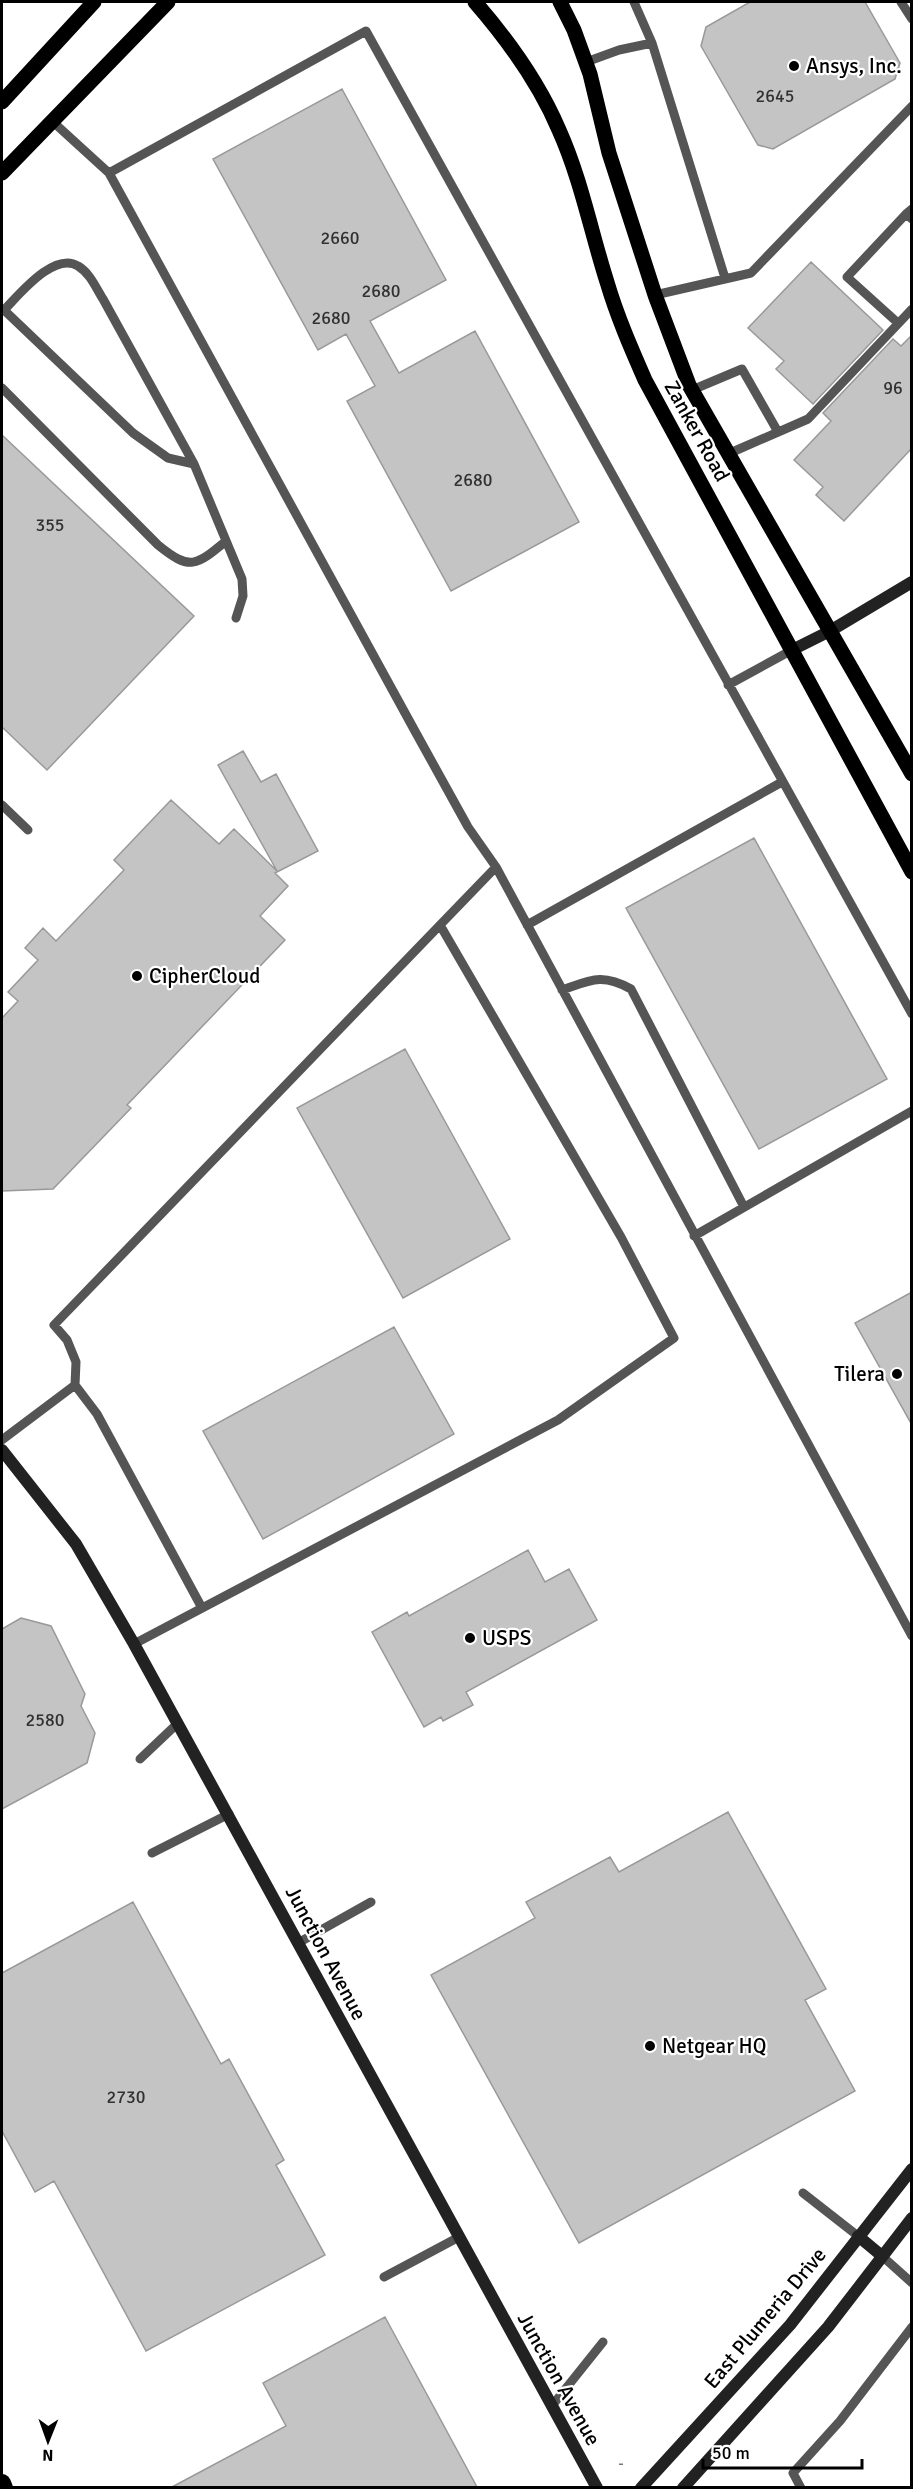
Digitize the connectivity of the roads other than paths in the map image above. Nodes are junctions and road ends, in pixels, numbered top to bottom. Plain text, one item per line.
1 (94, 2) edge
2 (168, 2) edge
3 (475, 2) edge
4 (560, 2) edge
5 (634, 2) edge
6 (902, 2) edge
7 (912, 19) edge
8 (652, 43) junction
9 (586, 62) junction
10 (2, 102) edge
11 (912, 106) edge
12 (52, 121) junction
13 (2, 172) edge
14 (109, 172) junction
15 (910, 214) edge
16 (725, 278) junction
17 (655, 295) junction
18 (912, 309) edge
19 (2, 311) edge
20 (898, 323) junction
21 (2, 388) edge
22 (692, 390) junction
23 (778, 432) junction
24 (730, 453) junction
25 (194, 464) junction
26 (226, 541) junction
27 (912, 582) edge
28 (236, 618) dead end
29 (830, 631) junction
30 (792, 650) junction
31 (728, 685) junction
32 (912, 774) edge
33 (782, 782) junction
34 (2, 805) edge
35 (28, 830) dead end
36 (496, 867) junction
37 (912, 872) edge
38 (440, 925) junction
39 (527, 925) junction
40 (562, 990) junction
41 (912, 1014) edge
42 (912, 1111) edge
43 (744, 1207) junction
44 (694, 1236) junction
45 (75, 1385) junction
46 (2, 1440) edge
47 (2, 1450) edge
48 (202, 1608) junction
49 (912, 1636) edge
50 (134, 1644) junction
51 (178, 1723) junction
52 (140, 1759) dead end
53 (228, 1814) junction
54 (152, 1853) dead end
55 (371, 1902) dead end
56 (298, 1943) junction
57 (912, 2169) edge
58 (803, 2193) dead end
59 (912, 2218) edge
60 (858, 2236) junction
61 (459, 2237) junction
62 (882, 2256) junction
63 (384, 2277) dead end
64 (912, 2283) edge
65 (912, 2327) edge
66 (603, 2342) dead end
67 (551, 2407) junction
68 (2, 2483) edge
69 (4, 2487) edge
70 (597, 2487) edge
71 (641, 2487) edge
72 (683, 2487) edge
73 (801, 2487) edge

1 - 10 main road
2 - 12 main road
3 - 30 main road, Zanker Road
4 - 9 main road, Zanker Road
5 - 8 lane
6 - 7 lane
8 - 9 lane
8 - 16 lane
9 - 17 main road, Zanker Road
11 - 16 lane
12 - 13 main road
12 - 14 lane
14 - 31 lane
14 - 36 lane
15 - 20 lane
16 - 17 lane
17 - 22 main road, Zanker Road
18 - 20 lane
19 - 25 lane
19 - 25 lane
20 - 23 lane
21 - 26 lane
22 - 23 lane
22 - 24 main road, Zanker Road
23 - 24 lane
24 - 29 main road, Zanker Road
25 - 26 lane
26 - 28 lane
27 - 29 main road
29 - 30 main road
29 - 32 main road, Zanker Road
30 - 31 lane
30 - 37 main road, Zanker Road
31 - 33 lane
33 - 39 lane
33 - 41 lane
34 - 35 lane
36 - 38 lane
36 - 39 lane
38 - 45 lane
38 - 48 lane
39 - 40 lane
40 - 43 lane
40 - 44 lane
42 - 43 lane
43 - 44 lane
44 - 49 lane
45 - 46 lane
45 - 48 lane
47 - 50 main road, Junction Avenue
48 - 50 lane
50 - 51 main road, Junction Avenue
51 - 52 lane
51 - 53 main road, Junction Avenue
53 - 54 lane
53 - 56 main road, Junction Avenue
55 - 56 lane
56 - 61 main road, Junction Avenue
57 - 60 main road, East Plumeria Drive
58 - 60 lane
59 - 62 main road
60 - 62 main road
60 - 71 main road, East Plumeria Drive
61 - 63 lane
61 - 67 main road, Junction Avenue
62 - 64 lane
62 - 72 main road
65 - 73 lane
66 - 67 lane
67 - 70 main road, Junction Avenue
68 - 69 highway

